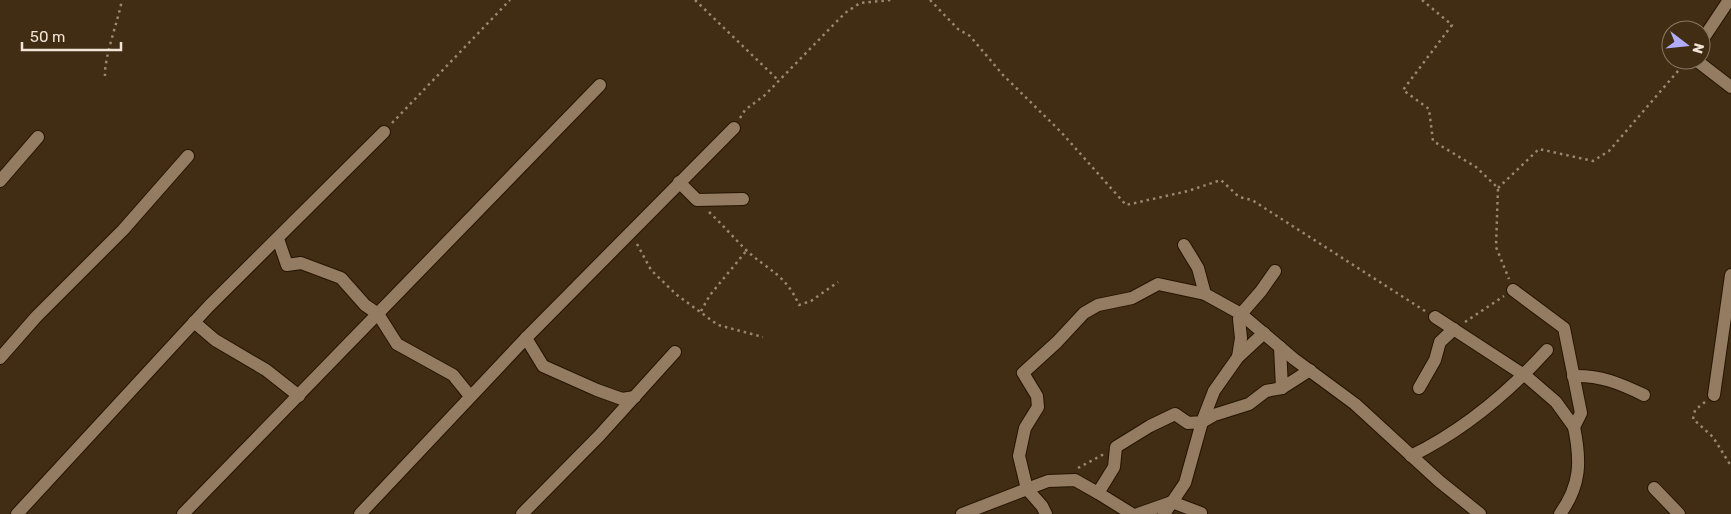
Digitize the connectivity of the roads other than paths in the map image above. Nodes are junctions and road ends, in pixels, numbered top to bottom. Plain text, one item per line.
1 (1729, 0) edge
2 (1711, 27) edge
3 (1708, 70) edge
4 (600, 85) dead end
5 (1731, 88) edge
6 (734, 128) road end
7 (384, 132) road end
8 (38, 137) dead end
9 (188, 156) dead end
10 (0, 181) edge
11 (679, 182) junction
12 (742, 199) dead end
13 (278, 239) junction
14 (1184, 245) dead end
15 (1275, 271) dead end
16 (1731, 275) edge
17 (1513, 290) road end
18 (1205, 294) junction
19 (378, 314) junction
20 (1241, 314) junction
21 (1435, 317) road end
22 (194, 322) junction
23 (1454, 329) junction
24 (1264, 333) junction
25 (526, 338) junction
26 (1280, 346) junction
27 (1547, 350) dead end
28 (675, 352) dead end
29 (1238, 357) junction
30 (0, 358) edge
31 (1310, 370) junction
32 (1522, 373) junction
33 (1573, 376) junction
34 (1282, 388) junction
35 (1419, 388) dead end
36 (1644, 395) dead end
37 (1714, 395) road end
38 (299, 396) junction
39 (470, 396) junction
40 (635, 397) junction
41 (1202, 422) junction
42 (1574, 427) junction
43 (1411, 456) junction
44 (1654, 488) dead end
45 (1027, 490) junction
46 (1098, 493) junction
47 (1172, 502) junction
48 (1201, 513) edge
49 (17, 514) edge
50 (183, 514) edge
51 (360, 514) edge
52 (522, 514) edge
53 (962, 514) edge
54 (1046, 514) edge
55 (1132, 514) edge
56 (1138, 514) edge
57 (1164, 514) edge
58 (1480, 514) edge
59 (1560, 514) edge
60 (1680, 514) edge

1 - 2 street
3 - 5 street
4 - 19 street
6 - 11 street
7 - 13 street
8 - 10 street
9 - 30 street
11 - 12 street
11 - 25 street
13 - 19 street
13 - 22 street
14 - 18 street
15 - 20 street
16 - 37 street
17 - 33 street
18 - 20 street
18 - 45 street
19 - 38 street
19 - 39 street
20 - 24 street
20 - 29 street
21 - 23 street
22 - 38 street
22 - 49 street
23 - 32 street
23 - 35 street
24 - 26 street
24 - 29 street
25 - 39 street
25 - 40 street
26 - 31 street
26 - 34 street
27 - 32 street
28 - 40 street
29 - 41 street
31 - 34 street
31 - 43 street
32 - 42 street
32 - 43 street
33 - 36 street
33 - 42 street
34 - 41 street
38 - 50 street
39 - 51 street
40 - 52 street
41 - 46 street
41 - 47 street
42 - 59 street
43 - 58 street
44 - 60 street
45 - 46 street
45 - 53 street
45 - 54 street
46 - 55 street
47 - 48 street
47 - 56 street
47 - 57 street

